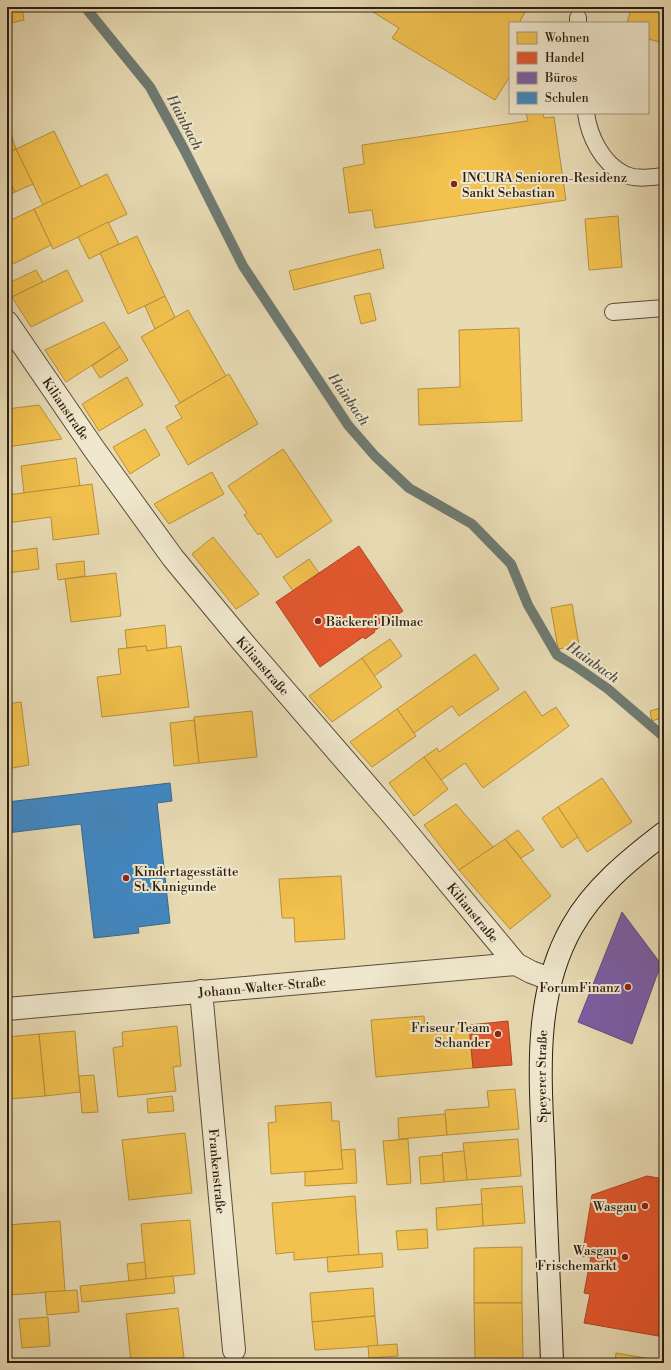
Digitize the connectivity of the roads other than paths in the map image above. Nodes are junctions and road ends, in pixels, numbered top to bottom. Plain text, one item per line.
1 (586, 114) edge
2 (664, 176) edge
3 (664, 308) edge
4 (613, 312) dead end
5 (7, 322) edge
6 (664, 833) edge
7 (516, 964) junction
8 (550, 979) junction
9 (201, 991) junction
10 (7, 1009) edge
11 (234, 1350) dead end
12 (552, 1363) edge

1 - 2 lane
3 - 4 lane
5 - 7 street, Kilianstraße
6 - 8 street, Speyerer Straße
7 - 8 street, Kilianstraße
7 - 9 street, Johann-Walter-Straße
8 - 12 street, Speyerer Straße
9 - 10 street, Johann-Walter-Straße
9 - 11 street, Frankenstraße

